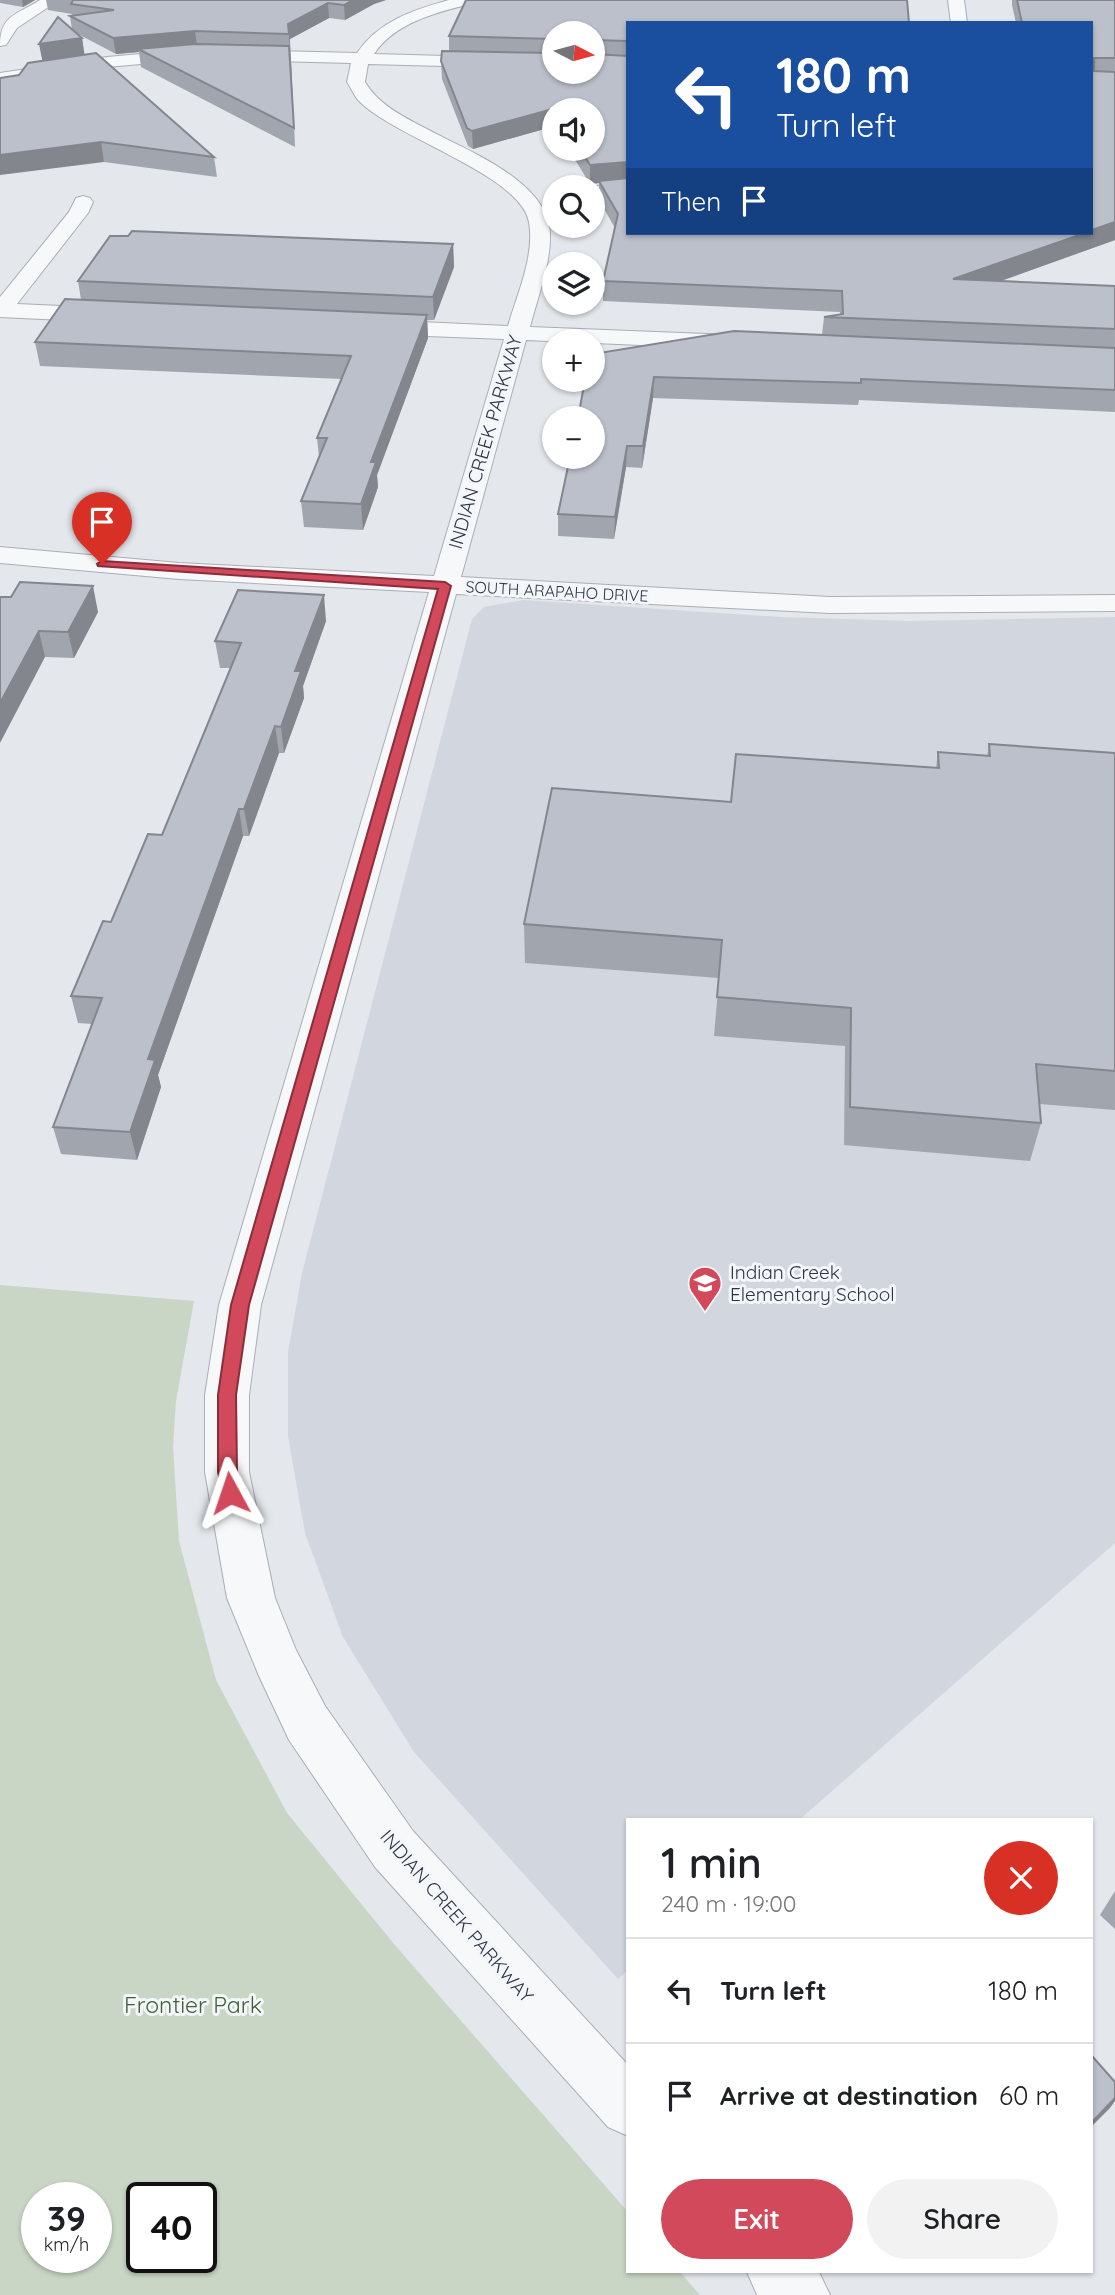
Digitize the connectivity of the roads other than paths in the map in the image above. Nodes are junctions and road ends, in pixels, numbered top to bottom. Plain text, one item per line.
1 (51, 0) edge
2 (468, 0) edge
3 (956, 0) edge
4 (959, 21) edge
5 (0, 41) edge
6 (363, 58) junction
7 (542, 64) edge
8 (2, 74) edge
9 (626, 189) edge
10 (605, 191) edge
11 (542, 200) edge
12 (83, 202) dead end
13 (0, 309) edge
14 (133, 317) edge
15 (351, 326) edge
16 (515, 333) junction
17 (750, 343) edge
18 (0, 555) edge
19 (445, 586) junction
20 (1115, 603) edge
21 (626, 2105) edge
22 (778, 2273) edge
23 (799, 2295) edge

1 - 5 street
2 - 6 street
3 - 4 street
6 - 7 street
6 - 8 street
6 - 11 street, INDIAN CREEK PARKWAY
9 - 10 street
11 - 16 street, INDIAN CREEK PARKWAY
12 - 13 street
13 - 14 street
15 - 16 street
16 - 17 street
16 - 19 street, INDIAN CREEK PARKWAY
18 - 19 street, SOUTH ARAPAHO DRIVE
19 - 20 street, SOUTH ARAPAHO DRIVE
19 - 21 street, INDIAN CREEK PARKWAY
22 - 23 street

